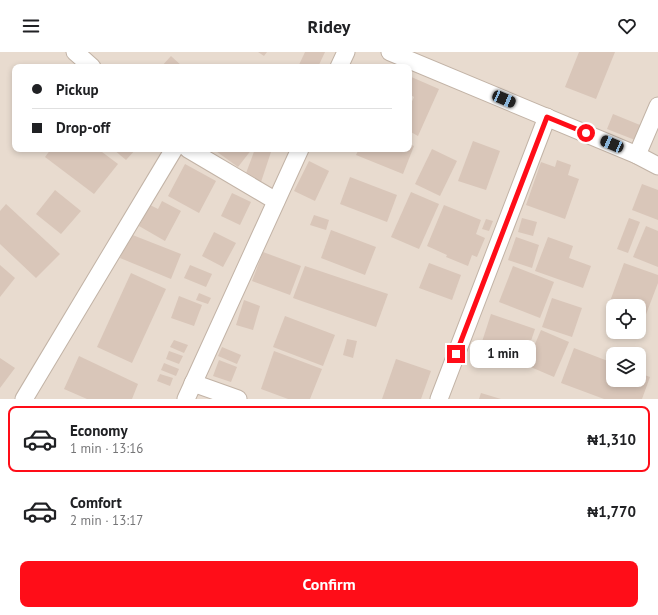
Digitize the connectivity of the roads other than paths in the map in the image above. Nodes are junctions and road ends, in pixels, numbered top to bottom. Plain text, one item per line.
1 (75, 52) edge
2 (346, 52) edge
3 (390, 52) edge
4 (89, 64) edge
5 (340, 64) edge
6 (658, 106) edge
7 (547, 117) junction
8 (172, 152) edge
9 (193, 152) edge
10 (299, 152) edge
11 (637, 155) junction
12 (658, 166) edge
13 (276, 201) junction
14 (193, 383) junction
15 (24, 399) edge
16 (186, 399) edge
17 (238, 399) edge
18 (439, 399) edge

1 - 4 street
2 - 5 street
3 - 7 street
6 - 11 street
7 - 11 street
7 - 18 street
8 - 15 street
9 - 13 street
10 - 13 street
11 - 12 street
13 - 14 street
14 - 16 street
14 - 17 street

